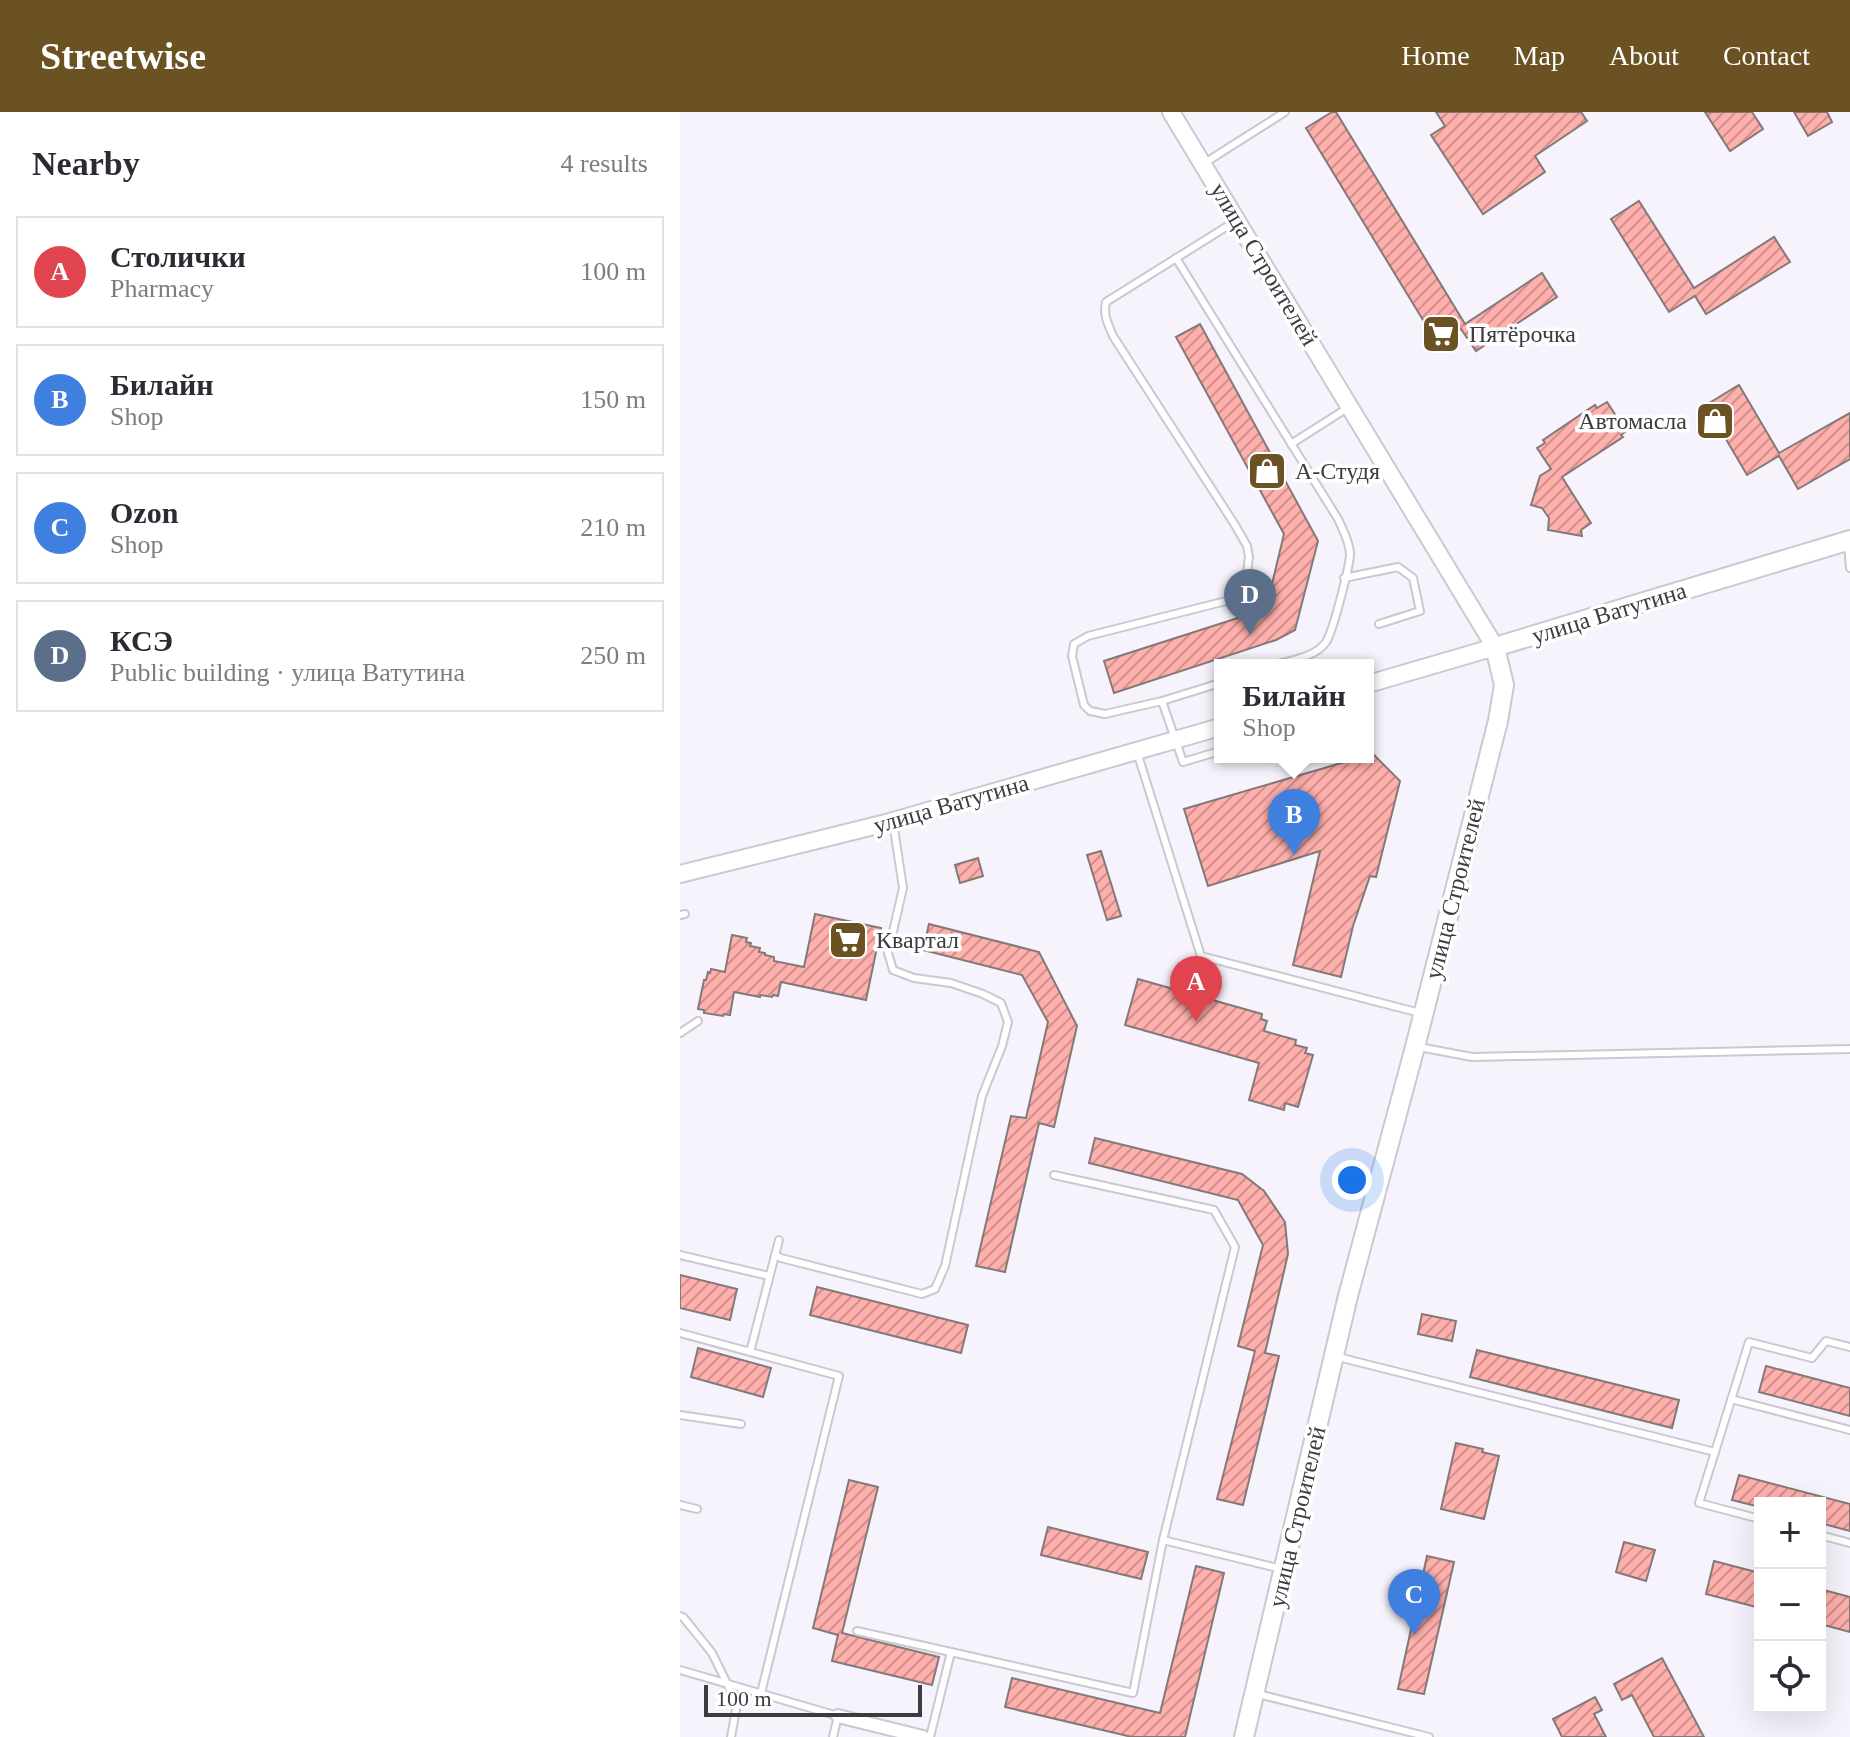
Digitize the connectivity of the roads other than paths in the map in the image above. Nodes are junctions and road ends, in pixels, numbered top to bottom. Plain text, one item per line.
1 (1171, 112) edge
2 (1285, 112) edge
3 (1203, 164) junction
4 (1237, 220) junction
5 (1176, 258) junction
6 (1350, 407) junction
7 (1291, 444) junction
8 (1849, 541) edge
9 (1850, 568) edge
10 (1344, 578) junction
11 (1379, 624) dead end
12 (1495, 647) junction
13 (1293, 659) edge
14 (1374, 682) edge
15 (1214, 685) edge
16 (1162, 701) junction
17 (1214, 729) edge
18 (1175, 740) junction
19 (1137, 752) junction
20 (1214, 753) edge
21 (892, 821) junction
22 (680, 874) edge
23 (1423, 1014) junction
24 (698, 1021) dead end
25 (680, 1033) edge
26 (1415, 1047) junction
27 (1850, 1049) edge
28 (1054, 1175) dead end
29 (779, 1240) dead end
30 (680, 1255) edge
31 (775, 1255) junction
32 (769, 1276) junction
33 (680, 1333) edge
34 (1850, 1347) edge
35 (750, 1352) junction
36 (1334, 1356) junction
37 (1731, 1399) junction
38 (680, 1415) edge
39 (741, 1424) dead end
40 (1850, 1430) edge
41 (1715, 1452) junction
42 (680, 1505) edge
43 (697, 1509) dead end
44 (1754, 1517) edge
45 (1826, 1537) edge
46 (1163, 1540) junction
47 (1850, 1543) edge
48 (1285, 1570) junction
49 (680, 1616) edge
50 (857, 1631) dead end
51 (951, 1652) junction
52 (680, 1670) edge
53 (729, 1684) junction
54 (761, 1693) junction
55 (1255, 1694) junction
56 (838, 1716) junction
57 (731, 1737) edge
58 (833, 1737) edge
59 (923, 1737) edge
60 (930, 1737) edge
61 (1244, 1737) edge
62 (1429, 1737) edge

1 - 3 street, улица Строителей
2 - 3 lane
3 - 4 street, улица Строителей
4 - 5 lane
4 - 6 street, улица Строителей
5 - 7 lane
5 - 16 lane
6 - 7 lane
6 - 12 street, улица Строителей
7 - 10 lane
8 - 9 lane
8 - 12 main road, улица Ватутина
10 - 11 lane
10 - 13 lane
12 - 14 street, улица Ватутина
12 - 23 main road, улица Строителей
15 - 16 lane
16 - 18 lane
17 - 18 street, улица Ватутина
18 - 19 street, улица Ватутина
18 - 20 lane
19 - 21 street, улица Ватутина
19 - 23 lane
21 - 22 street, улица Ватутина
21 - 31 lane
23 - 26 main road, улица Строителей
24 - 25 lane
26 - 27 lane
26 - 36 main road, улица Строителей
28 - 46 lane
29 - 31 lane
30 - 32 lane
31 - 32 lane
32 - 35 lane
33 - 35 lane
34 - 37 lane
35 - 54 lane
36 - 41 lane
36 - 48 main road, улица Строителей
37 - 40 lane
37 - 41 lane
38 - 39 lane
41 - 44 lane
42 - 43 lane
45 - 47 lane
46 - 48 lane
46 - 51 lane
48 - 55 main road, улица Строителей
49 - 53 lane
50 - 51 lane
51 - 60 lane
52 - 53 lane
53 - 54 lane
53 - 57 lane
54 - 56 lane
55 - 61 main road, улица Строителей
55 - 62 lane
56 - 58 lane
56 - 59 street

